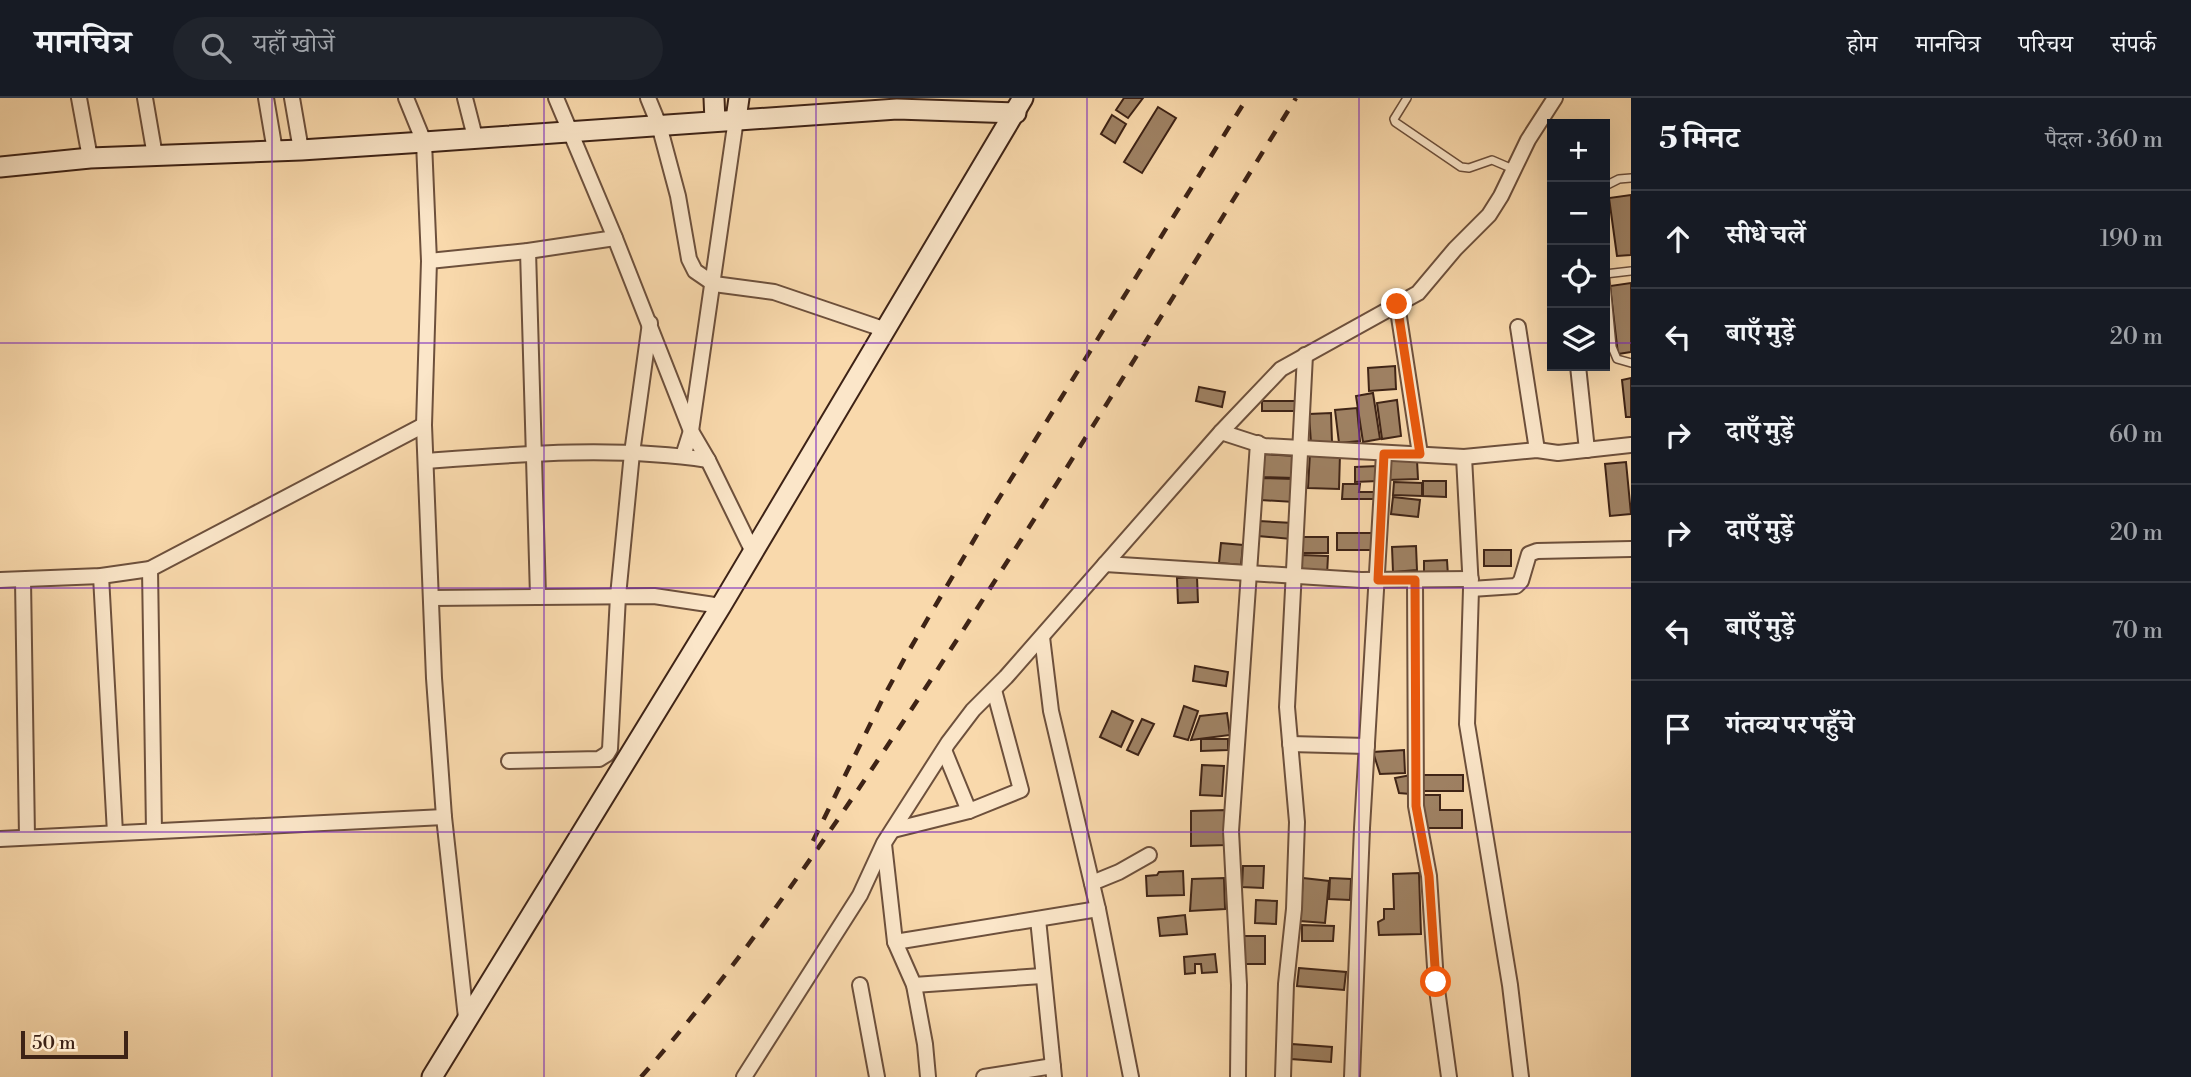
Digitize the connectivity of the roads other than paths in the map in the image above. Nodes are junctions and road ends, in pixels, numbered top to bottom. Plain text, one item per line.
1 (79, 98) edge
2 (145, 98) edge
3 (266, 98) edge
4 (292, 98) edge
5 (406, 98) edge
6 (465, 98) edge
7 (556, 98) edge
8 (648, 98) edge
9 (714, 98) edge
10 (739, 98) edge
11 (1407, 98) edge
12 (1555, 98) edge
13 (900, 103) edge
14 (1020, 105) edge
15 (736, 119) junction
16 (715, 121) junction
17 (659, 125) junction
18 (569, 132) junction
19 (475, 137) junction
20 (424, 142) junction
21 (275, 150) junction
22 (301, 150) junction
23 (155, 156) junction
24 (90, 158) junction
25 (0, 167) edge
26 (1514, 170) junction
27 (1631, 178) edge
28 (1610, 184) edge
29 (615, 238) junction
30 (528, 251) junction
31 (429, 261) junction
32 (1631, 271) edge
33 (1610, 273) edge
34 (714, 284) junction
35 (1397, 304) junction
36 (1608, 308) edge
37 (650, 323) junction
38 (1518, 327) dead end
39 (886, 330) junction
40 (1305, 355) junction
41 (1631, 363) edge
42 (1579, 371) edge
43 (424, 425) junction
44 (691, 431) junction
45 (1221, 432) junction
46 (1258, 443) junction
47 (1631, 445) edge
48 (1300, 448) junction
49 (1537, 450) junction
50 (1587, 450) junction
51 (535, 453) junction
52 (632, 453) junction
53 (1384, 454) junction
54 (1420, 454) junction
55 (682, 456) junction
56 (1464, 457) junction
57 (708, 460) junction
58 (426, 461) junction
59 (1631, 549) edge
60 (753, 552) junction
61 (1105, 564) junction
62 (150, 569) junction
63 (1247, 573) junction
64 (100, 576) junction
65 (1293, 576) junction
66 (0, 580) edge
67 (23, 580) junction
68 (1378, 580) junction
69 (1415, 580) junction
70 (1471, 584) junction
71 (538, 596) junction
72 (618, 596) junction
73 (432, 598) junction
74 (721, 606) junction
75 (1042, 637) junction
76 (994, 690) junction
77 (1290, 744) junction
78 (1367, 746) junction
79 (944, 750) junction
80 (509, 761) dead end
81 (969, 811) junction
82 (444, 817) junction
83 (893, 830) junction
84 (154, 831) junction
85 (115, 833) junction
86 (27, 837) junction
87 (0, 839) edge
88 (884, 843) junction
89 (1149, 855) dead end
90 (1092, 883) junction
91 (1098, 909) junction
92 (1038, 919) junction
93 (895, 942) junction
94 (1042, 976) junction
95 (860, 985) dead end
96 (914, 985) junction
97 (467, 1018) junction
98 (1054, 1072) edge
99 (432, 1077) edge
100 (744, 1077) edge
101 (877, 1077) edge
102 (928, 1077) edge
103 (984, 1077) edge
104 (1131, 1077) edge
105 (1238, 1077) edge
106 (1283, 1077) edge
107 (1352, 1077) edge
108 (1449, 1077) edge
109 (1521, 1077) edge

1 - 24 street
2 - 23 street
3 - 21 street
4 - 22 street
5 - 20 street
6 - 19 street
7 - 18 street
8 - 17 street
9 - 16 street
10 - 15 street
11 - 26 lane
12 - 26 street
13 - 14 street
13 - 15 street
14 - 39 street
15 - 16 street
15 - 34 street
16 - 17 street
17 - 18 street
17 - 34 street
18 - 19 street
18 - 29 street
19 - 20 street
20 - 22 street
20 - 31 street
21 - 22 street
21 - 23 street
23 - 24 street
24 - 25 street
26 - 35 street
27 - 28 lane
29 - 30 street
29 - 37 street
30 - 31 street
30 - 51 street
31 - 43 street
32 - 33 lane
34 - 39 street
34 - 44 street
35 - 40 street
35 - 54 street
36 - 41 lane
37 - 44 street
37 - 52 street
38 - 49 street
39 - 60 street
40 - 45 street
40 - 48 street
42 - 50 street
43 - 58 street
43 - 62 street
44 - 55 street
44 - 57 street
45 - 46 street
45 - 61 street
46 - 48 street
46 - 63 street
47 - 50 street
48 - 53 street
48 - 65 street
49 - 50 street
49 - 56 street
51 - 52 street
51 - 58 street
51 - 71 street
52 - 55 street
52 - 72 street
53 - 54 street
53 - 68 street
54 - 56 street
55 - 57 street
56 - 70 street
57 - 60 street
58 - 73 street
59 - 70 street
60 - 74 street
61 - 63 street
61 - 75 street
62 - 64 street
62 - 84 street
63 - 65 street
63 - 105 street
64 - 67 street
64 - 85 street
65 - 68 street
65 - 77 street
66 - 67 street
67 - 86 street
68 - 69 street
68 - 78 street
69 - 70 street
69 - 108 street
70 - 109 street
71 - 72 street
71 - 73 street
72 - 74 street
72 - 80 street
73 - 82 street
74 - 97 street
75 - 76 street
75 - 90 street
76 - 79 street
76 - 81 street
77 - 78 street
77 - 106 street
78 - 107 street
79 - 81 street
79 - 83 street
81 - 83 street
82 - 84 street
82 - 97 street
83 - 88 street
84 - 85 street
85 - 86 street
86 - 87 street
88 - 93 street
88 - 100 street
89 - 90 street
90 - 91 street
91 - 92 street
91 - 104 street
92 - 93 street
92 - 94 street
93 - 96 street
94 - 96 street
94 - 98 street
95 - 101 street
96 - 102 street
97 - 99 street
98 - 103 street

